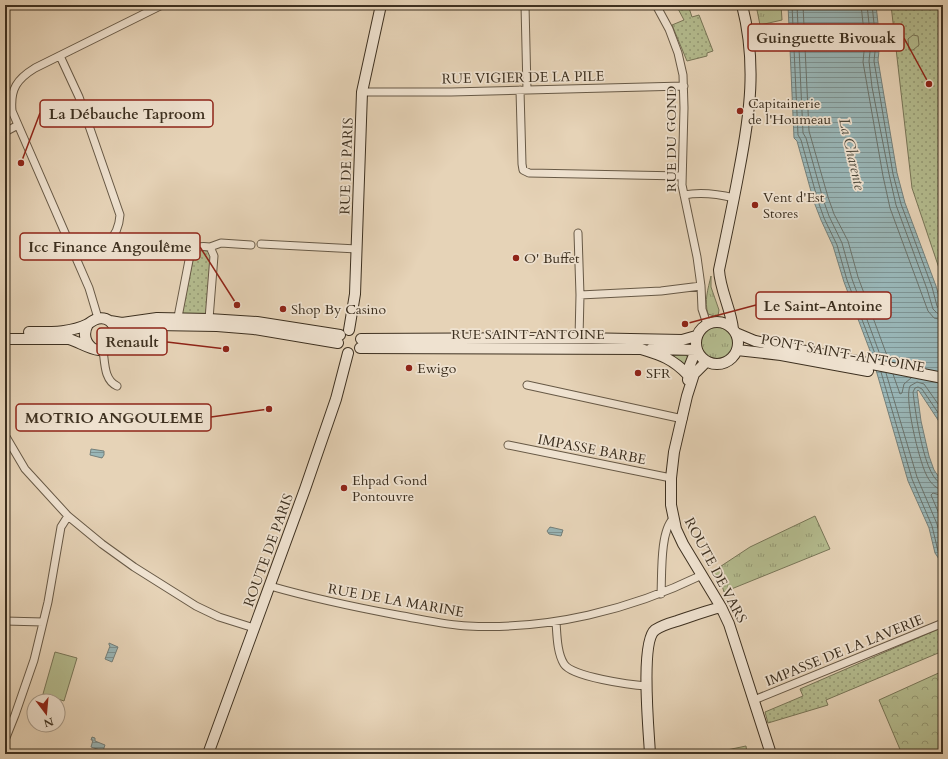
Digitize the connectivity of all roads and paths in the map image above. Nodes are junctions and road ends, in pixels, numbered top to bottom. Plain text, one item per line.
1 (162, 5) edge
2 (381, 5) edge
3 (525, 5) edge
4 (656, 5) edge
5 (742, 5) edge
6 (60, 56) junction
7 (684, 86) junction
8 (523, 90) junction
9 (362, 92) junction
10 (18, 125) junction
11 (5, 132) edge
12 (682, 176) junction
13 (684, 195) junction
14 (734, 198) junction
15 (578, 233) dead end
16 (261, 244) dead end
17 (251, 245) dead end
18 (210, 247) junction
19 (357, 249) junction
20 (75, 257) junction
21 (701, 286) junction
22 (580, 295) junction
23 (728, 304) junction
24 (178, 317) junction
25 (98, 318) junction
26 (209, 319) junction
27 (110, 321) junction
28 (720, 322) junction
29 (88, 324) junction
30 (707, 324) junction
31 (349, 330) junction
32 (734, 331) junction
33 (5, 333) edge
34 (696, 336) junction
35 (579, 338) junction
36 (5, 339) edge
37 (339, 339) junction
38 (115, 342) junction
39 (360, 343) junction
40 (92, 348) junction
41 (641, 349) junction
42 (103, 350) junction
43 (696, 350) junction
44 (737, 350) junction
45 (348, 353) junction
46 (706, 362) junction
47 (688, 375) junction
48 (943, 378) edge
49 (527, 385) dead end
50 (943, 385) edge
51 (117, 386) dead end
52 (687, 396) junction
53 (683, 419) junction
54 (5, 435) edge
55 (508, 446) dead end
56 (671, 478) junction
57 (68, 516) junction
58 (673, 519) junction
59 (702, 575) junction
60 (270, 586) junction
61 (661, 594) junction
62 (721, 606) junction
63 (5, 621) edge
64 (43, 622) junction
65 (556, 622) junction
66 (943, 623) edge
67 (255, 626) junction
68 (647, 686) junction
69 (754, 700) junction
70 (5, 740) edge
71 (208, 754) edge
72 (650, 754) edge
73 (771, 754) edge

1 - 6 street
2 - 9 main road, RUE DE PARIS
3 - 8 street
4 - 7 street, RUE DU GOND
5 - 14 main road
6 - 10 street
6 - 20 street
7 - 8 street, RUE VIGIER DE LA PILE
7 - 12 street, RUE DU GOND
8 - 9 street, RUE VIGIER DE LA PILE
8 - 12 street
9 - 19 main road, RUE DE PARIS
10 - 11 street
10 - 20 street
12 - 13 street, RUE DU GOND
13 - 14 street
13 - 21 street, RUE DU GOND
14 - 23 main road
15 - 22 street
16 - 19 street
17 - 18 street
18 - 24 street
18 - 26 street
19 - 31 main road, RUE DE PARIS
20 - 25 street
21 - 22 street
21 - 30 street, RUE DU GOND
22 - 35 street
23 - 28 main road
23 - 32 main road
24 - 26 main road
24 - 27 main road
25 - 27 main road
25 - 29 main road
26 - 37 main road
27 - 38 main road
28 - 30 main road
28 - 32 main road
29 - 33 main road
29 - 40 main road
30 - 34 main road
31 - 37 main road
31 - 39 main road
32 - 44 main road
32 - 48 main road, PONT SAINT-ANTOINE
34 - 35 main road, RUE SAINT-ANTOINE
34 - 43 main road
35 - 39 main road, RUE SAINT-ANTOINE
36 - 40 main road
37 - 38 main road
37 - 45 main road
38 - 42 main road
39 - 41 main road, RUE SAINT-ANTOINE
39 - 45 main road
40 - 42 main road
41 - 43 main road
41 - 47 main road, RUE SAINT-ANTOINE
42 - 51 street
43 - 46 main road
43 - 47 main road, ROUTE DE VARS
44 - 46 main road
44 - 50 main road, PONT SAINT-ANTOINE
45 - 60 main road, ROUTE DE PARIS
46 - 52 main road, ROUTE DE VARS
47 - 52 main road, ROUTE DE VARS
49 - 53 street
52 - 53 main road, ROUTE DE VARS
53 - 56 main road, ROUTE DE VARS
54 - 57 street
55 - 56 street, IMPASSE BARBE
56 - 58 main road, ROUTE DE VARS
57 - 64 street
57 - 67 street
58 - 59 main road, ROUTE DE VARS
58 - 61 street
59 - 61 street, RUE DE LA MARINE
59 - 62 main road, ROUTE DE VARS
60 - 65 street, RUE DE LA MARINE
60 - 67 main road, ROUTE DE PARIS
61 - 65 street, RUE DE LA MARINE
62 - 68 main road
62 - 69 main road, ROUTE DE VARS
63 - 64 street
64 - 70 street
65 - 68 street
66 - 69 street, IMPASSE DE LA LAVERIE
67 - 71 main road, ROUTE DE PARIS
68 - 72 main road
69 - 73 main road, ROUTE DE VARS

